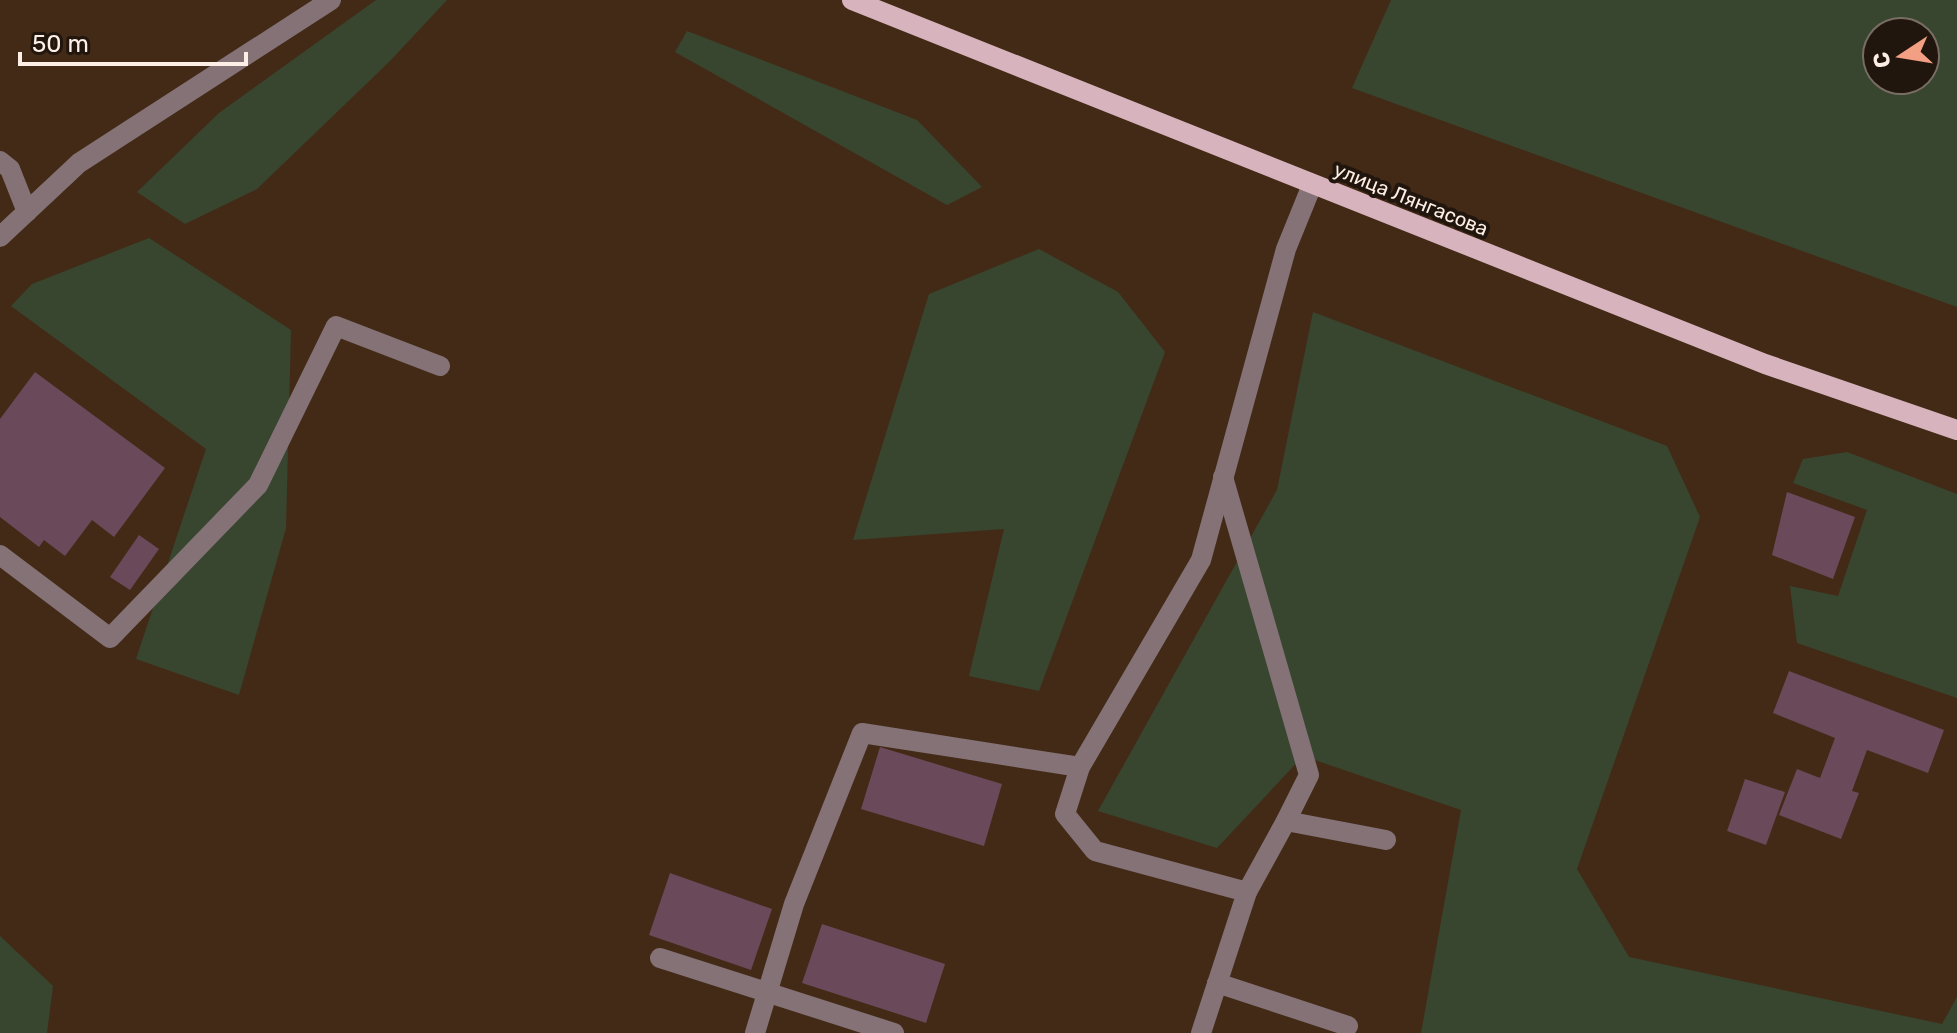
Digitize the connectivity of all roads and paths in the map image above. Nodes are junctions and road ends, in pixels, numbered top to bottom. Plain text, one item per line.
1 (331, 0) edge
2 (852, 0) edge
3 (0, 161) edge
4 (1312, 185) junction
5 (27, 212) junction
6 (0, 237) edge
7 (440, 366) dead end
8 (1957, 430) edge
9 (1223, 477) junction
10 (0, 555) edge
11 (1080, 767) junction
12 (1286, 821) junction
13 (1386, 840) dead end
14 (1247, 892) junction
15 (660, 958) dead end
16 (1217, 983) junction
17 (767, 993) junction
18 (1348, 1026) dead end
19 (755, 1033) edge
20 (894, 1033) edge
21 (1201, 1033) edge

1 - 5 street
2 - 4 main road, улица Лянгасова
3 - 5 street
4 - 8 main road, улица Лянгасова
4 - 9 street
5 - 6 street
7 - 10 street
9 - 11 street
9 - 12 street
11 - 14 street
11 - 17 street
12 - 13 street
12 - 14 street
14 - 16 street
15 - 17 street
16 - 18 street
16 - 21 street
17 - 19 street
17 - 20 street

